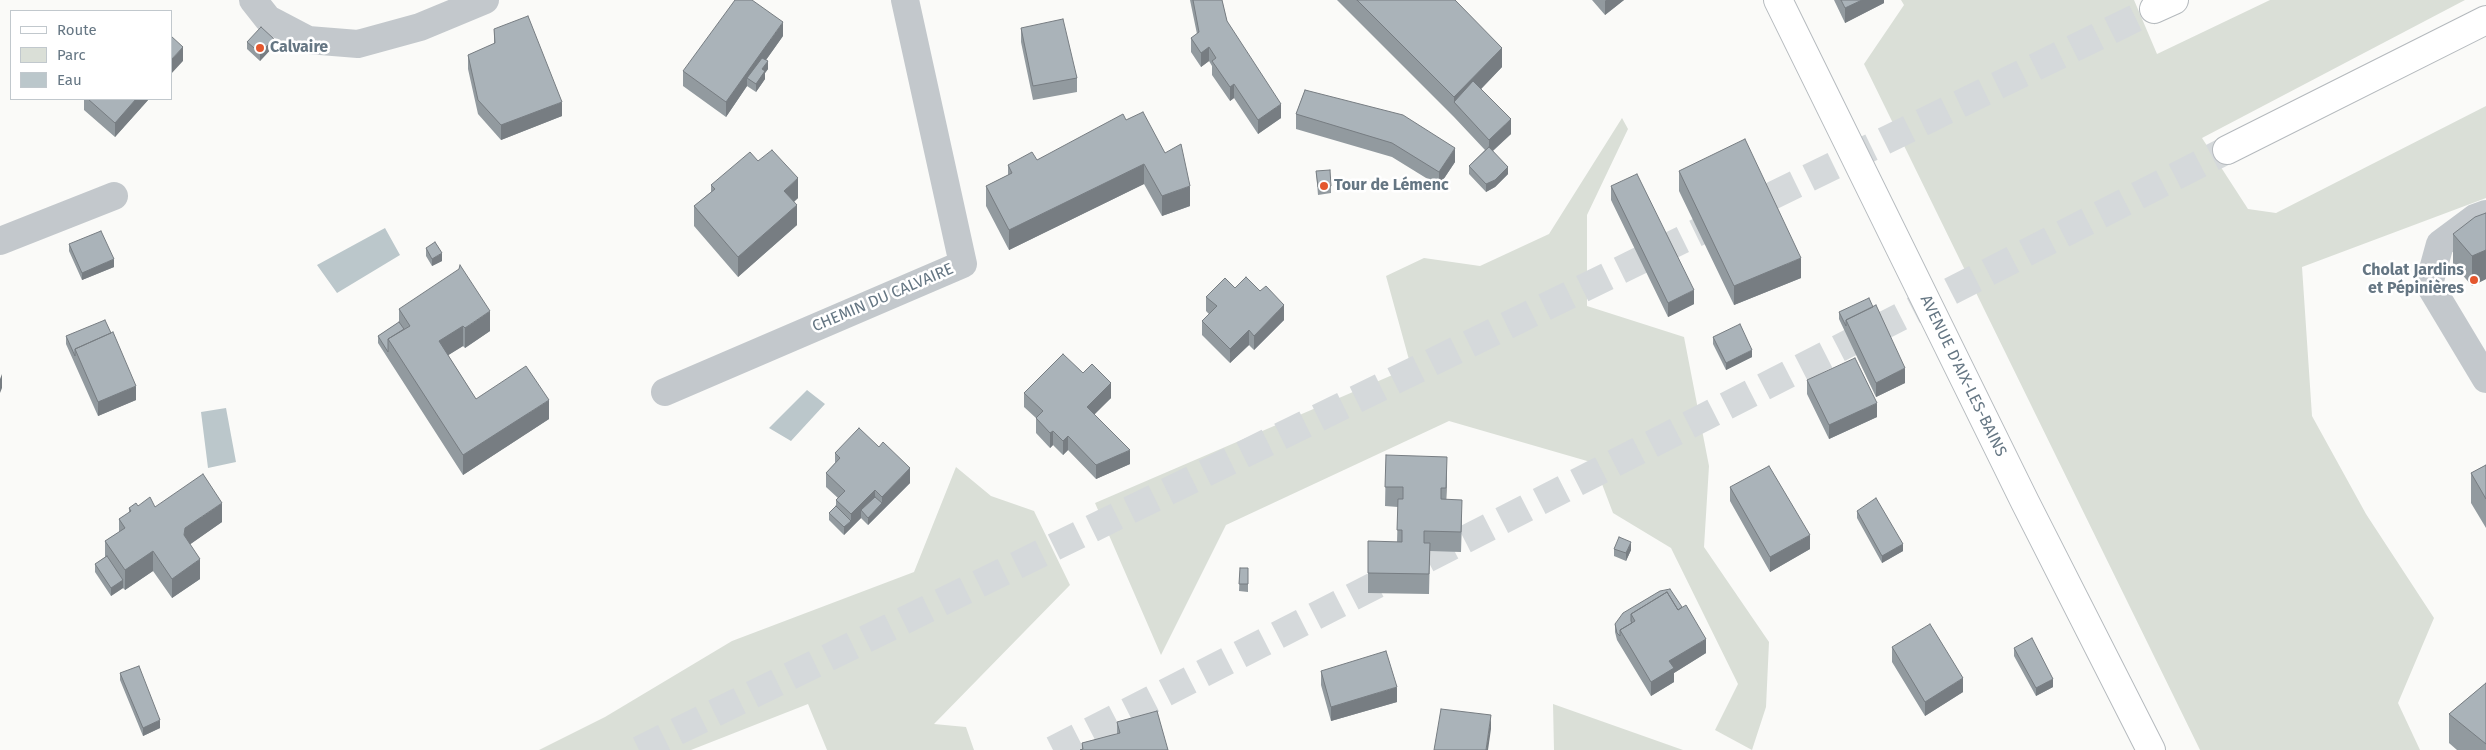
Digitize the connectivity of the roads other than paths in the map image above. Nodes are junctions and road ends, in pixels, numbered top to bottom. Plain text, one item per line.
1 (253, 0) edge
2 (485, 0) edge
3 (905, 0) edge
4 (1778, 0) edge
5 (2486, 20) edge
6 (2227, 150) tunnel mouth
7 (114, 196) dead end
8 (2486, 214) edge
9 (0, 241) edge
10 (2486, 379) edge
11 (665, 392) dead end
12 (2151, 750) edge

1 - 2 street
3 - 11 street, CHEMIN DU CALVAIRE
4 - 12 main road, AVENUE D'AIX-LES-BAINS
5 - 6 main road
7 - 9 street
8 - 10 street

